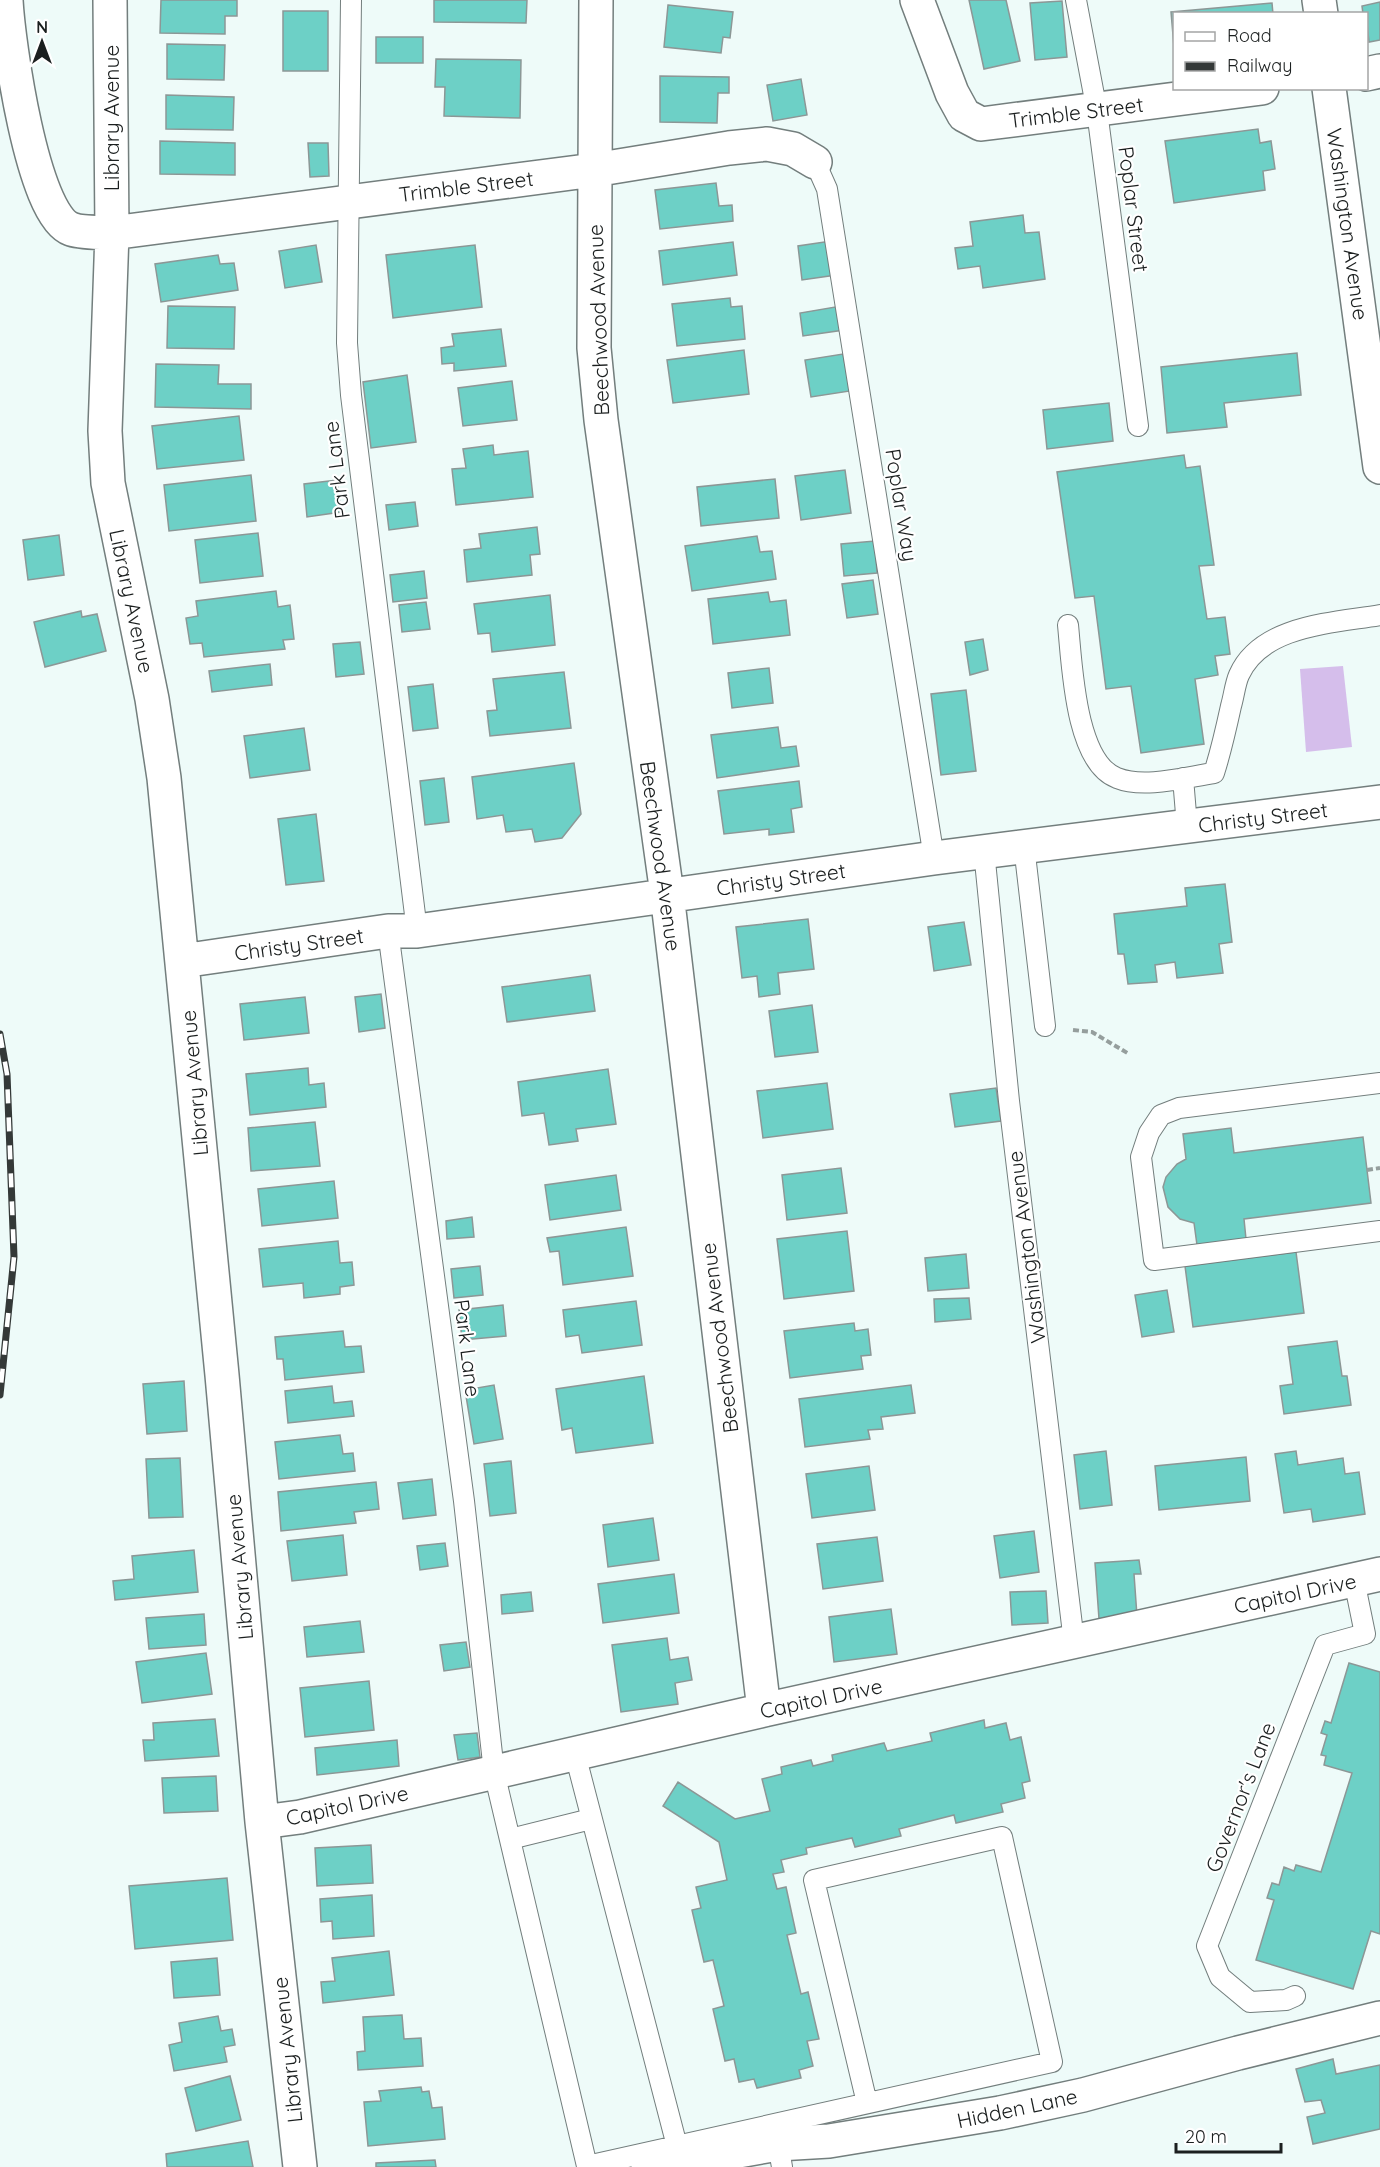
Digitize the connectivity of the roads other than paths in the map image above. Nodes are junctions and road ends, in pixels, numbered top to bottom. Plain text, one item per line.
1 (6, 0) edge
2 (110, 0) edge
3 (351, 0) edge
4 (596, 0) edge
5 (917, 0) edge
6 (1076, 0) edge
7 (1248, 90) edge
8 (1329, 90) edge
9 (1097, 111) junction
10 (815, 162) joint
11 (594, 170) junction
12 (349, 201) junction
13 (112, 233) junction
14 (1374, 367) edge
15 (1138, 426) dead end
16 (1380, 467) edge
17 (1380, 615) edge
18 (1068, 625) dead end
19 (1183, 778) junction
20 (1380, 802) edge
21 (1187, 826) junction
22 (1024, 846) junction
23 (984, 851) junction
24 (934, 858) junction
25 (667, 894) junction
26 (402, 931) junction
27 (182, 961) junction
28 (1045, 1026) road end
29 (1380, 1083) edge
30 (1380, 1231) edge
31 (1367, 1577) edge
32 (1373, 1632) edge
33 (1074, 1642) junction
34 (764, 1710) junction
35 (575, 1754) junction
36 (494, 1772) junction
37 (591, 1819) junction
38 (262, 1822) junction
39 (510, 1839) junction
40 (1295, 1996) dead end
41 (1380, 2018) edge
42 (867, 2103) junction
43 (677, 2146) junction
44 (780, 2156) edge
45 (300, 2167) edge
46 (648, 2167) edge

1 - 13 street, Trimble Street
2 - 13 street, Library Avenue
3 - 12 lane, Park Lane
4 - 11 street, Beechwood Avenue
5 - 9 street, Trimble Street
6 - 9 lane, Poplar Street
7 - 9 street, Trimble Street
8 - 14 street, Washington Avenue
9 - 15 lane, Poplar Street
10 - 11 street, Trimble Street
10 - 24 lane, Poplar Way
11 - 12 street, Trimble Street
11 - 25 street, Beechwood Avenue
12 - 13 street, Trimble Street
12 - 26 lane, Park Lane
13 - 27 street, Library Avenue
14 - 16 street, Washington Avenue
17 - 19 lane
18 - 19 lane
19 - 21 lane
20 - 21 street, Christy Street
21 - 22 street, Christy Street
22 - 23 street, Christy Street
22 - 28 lane
23 - 24 street, Christy Street
23 - 33 lane, Washington Avenue
24 - 25 street, Christy Street
25 - 26 street, Christy Street
25 - 34 street, Beechwood Avenue
26 - 27 street, Christy Street
26 - 36 lane, Park Lane
27 - 38 street, Library Avenue
29 - 30 lane
31 - 32 lane, Governor's Lane
31 - 33 street, Capitol Drive
32 - 40 lane, Governor's Lane
33 - 34 street, Capitol Drive
34 - 35 street, Capitol Drive
35 - 36 street, Capitol Drive
35 - 37 lane
36 - 38 street, Capitol Drive
36 - 39 lane, Park Lane
37 - 39 lane
37 - 43 lane
38 - 45 street, Library Avenue
39 - 43 lane, Park Lane
41 - 44 street, Hidden Lane
42 - 42 lane
42 - 43 lane
44 - 46 street, Hidden Lane

